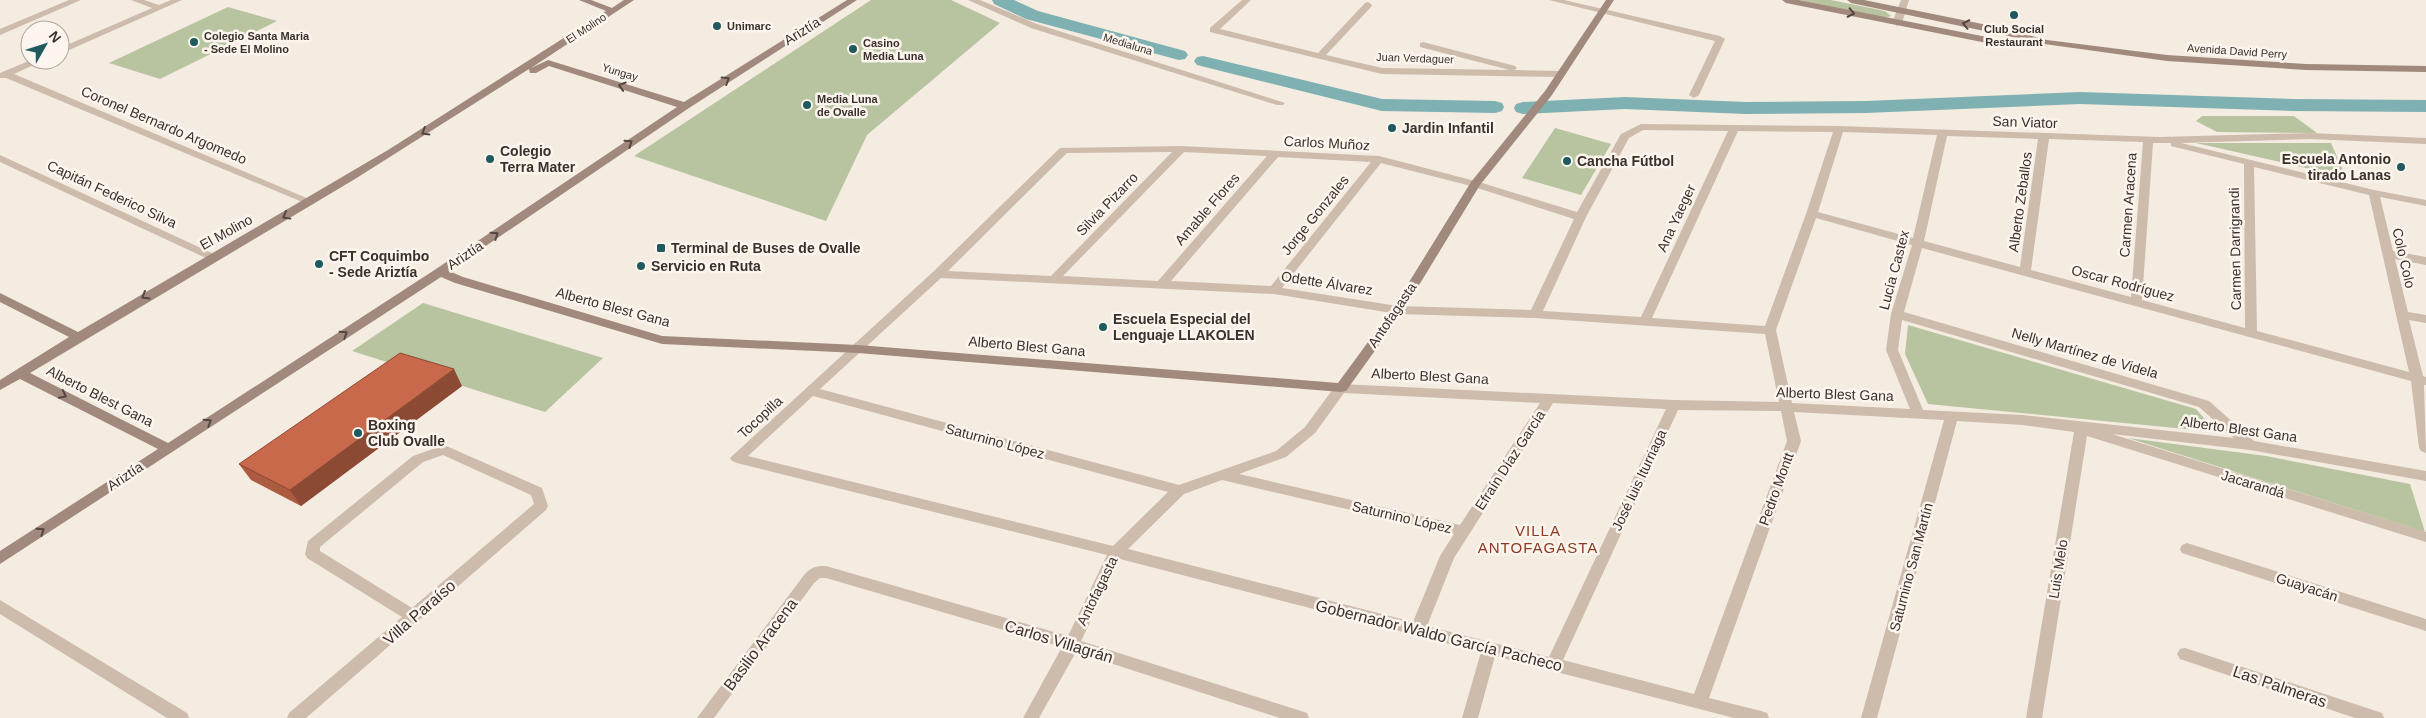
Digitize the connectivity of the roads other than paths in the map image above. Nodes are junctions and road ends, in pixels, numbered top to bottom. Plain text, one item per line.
1 (77, 0) edge
2 (135, 0) edge
3 (178, 0) edge
4 (583, 0) edge
5 (630, 0) edge
6 (853, 0) edge
7 (972, 0) edge
8 (1246, 0) edge
9 (1553, 0) edge
10 (1610, 0) edge
11 (1786, 0) edge
12 (1851, 0) edge
13 (1905, 0) edge
14 (1368, 4) dead end
15 (160, 8) junction
16 (1902, 10) junction
17 (613, 11) junction
18 (1603, 12) junction
19 (1897, 23) junction
20 (0, 32) edge
21 (2047, 43) junction
22 (1422, 45) dead end
23 (70, 47) edge
24 (1319, 57) junction
25 (548, 63) joint
26 (20, 68) edge
27 (2426, 69) edge
28 (1535, 73) junction
29 (1561, 74) junction
30 (3, 75) edge
31 (1694, 95) dead end
32 (1280, 103) dead end
33 (467, 106) junction
34 (685, 106) junction
35 (1734, 128) junction
36 (1839, 129) junction
37 (1943, 133) junction
38 (2044, 136) junction
39 (2148, 140) junction
40 (2160, 140) junction
41 (2426, 141) edge
42 (1181, 149) junction
43 (1064, 150) joint
44 (1275, 154) junction
45 (0, 158) edge
46 (1379, 159) junction
47 (2249, 163) junction
48 (1474, 184) junction
49 (2374, 193) junction
50 (311, 202) junction
51 (2426, 203) edge
52 (1812, 214) junction
53 (1580, 217) junction
54 (1918, 243) junction
55 (2388, 254) junction
56 (212, 257) junction
57 (2426, 261) edge
58 (440, 272) junction
59 (2025, 272) junction
60 (938, 274) junction
61 (1054, 279) junction
62 (1162, 284) junction
63 (1274, 290) junction
64 (0, 297) edge
65 (2136, 302) junction
66 (1398, 310) junction
67 (1535, 314) junction
68 (1897, 314) junction
69 (2402, 315) junction
70 (2426, 319) edge
71 (1645, 321) junction
72 (1770, 330) junction
73 (2251, 334) junction
74 (77, 336) junction
75 (858, 349) junction
76 (19, 373) junction
77 (2422, 380) edge
78 (0, 386) edge
79 (1341, 388) junction
80 (811, 391) junction
81 (1550, 398) junction
82 (1674, 405) junction
83 (1786, 408) junction
84 (1918, 413) junction
85 (1952, 416) junction
86 (2077, 427) junction
87 (2250, 445) junction
88 (167, 448) junction
89 (2426, 448) edge
90 (1225, 476) junction
91 (2426, 476) edge
92 (1179, 490) junction
93 (1463, 531) junction
94 (2426, 537) edge
95 (2187, 549) dead end
96 (1116, 552) junction
97 (0, 558) edge
98 (816, 572) joint
99 (0, 606) edge
100 (414, 617) junction
101 (2426, 626) edge
102 (1418, 630) junction
103 (1072, 644) junction
104 (1490, 648) junction
105 (2185, 654) dead end
106 (1553, 664) junction
107 (1698, 702) junction
108 (181, 718) edge
109 (295, 718) edge
110 (704, 718) edge
111 (1031, 718) edge
112 (1301, 718) edge
113 (1470, 718) edge
114 (1761, 718) edge
115 (1869, 718) edge
116 (2034, 718) edge
117 (2376, 718) edge

1 - 20 street
2 - 15 street
3 - 15 street
4 - 17 main road
5 - 17 main road, El Molino
34 -> 6 main road, Ariztía
7 - 32 street, Medialuna
8 - 24 street, Juan Verdaguer
9 - 18 street
10 - 18 main road, Antofagasta
11 -> 19 main road, Avenida David Perry
12 - 16 main road, Avenida David Perry
13 - 16 street
14 - 24 street
15 - 23 street
16 - 19 street
21 -> 16 main road, Avenida David Perry
17 - 33 main road, El Molino
18 - 29 main road, Antofagasta
18 - 31 street
19 - 21 main road, Avenida David Perry
21 - 27 main road, Avenida David Perry
22 - 28 street
24 - 28 street, Juan Verdaguer
25 - 33 main road, El Molino
34 -> 25 main road, Yungay
26 - 30 street
28 - 29 street, Juan Verdaguer
29 - 48 main road, Antofagasta
30 - 50 street, Coronel Bernardo Argomedo
33 -> 50 main road, El Molino
58 -> 34 main road, Ariztía
35 - 36 street, San Viator
35 - 53 street, San Viator
35 - 71 street, Ana Yaeger
36 - 37 street, San Viator
36 - 52 street
37 - 38 street, San Viator
37 - 54 street, Lucía Castex
38 - 39 street, San Viator
38 - 59 street, Alberto Zeballos
39 - 40 street, San Viator
39 - 65 street, Carmen Aracena
40 - 41 street, San Viator
40 - 47 street
42 - 43 street, Carlos Muñoz
42 - 44 street, Carlos Muñoz
42 - 61 street, Silvia Pizarro
43 - 60 street, Tocopilla
44 - 46 street, Carlos Muñoz
44 - 62 street, Amable Flores
45 - 56 street, Capitán Federico Silva
46 - 48 street, Carlos Muñoz
46 - 63 street, Jorge Gonzales
47 - 49 street
47 - 73 street, Carmen Darrigrandi
48 - 53 street, Carlos Muñoz
48 - 66 main road, Antofagasta
49 - 51 street
49 - 55 street, Colo Colo
50 -> 56 main road, El Molino
52 - 54 street, Oscar Rodríguez
52 - 72 street
53 - 67 street
54 - 59 street, Oscar Rodríguez
54 - 68 street, Lucía Castex
55 - 57 street
55 - 69 street, Colo Colo
56 -> 74 main road, El Molino
58 - 75 main road, Alberto Blest Gana
88 -> 58 main road, Ariztía
59 - 65 street, Oscar Rodríguez
60 - 61 street, Odette Álvarez
60 - 75 street, Tocopilla
61 - 62 street, Odette Álvarez
62 - 63 street, Odette Álvarez
63 - 66 street, Odette Álvarez
64 - 74 main road
65 - 73 street, Oscar Rodríguez
66 - 67 street, Odette Álvarez
66 - 79 main road, Antofagasta
67 - 71 street, Odette Álvarez
68 - 84 street, Lucía Castex
68 - 87 street, Nelly Martínez de Videla
69 - 70 street
69 - 77 street, Colo Colo
71 - 72 street, Odette Álvarez
72 - 83 street, Pedro Montt
73 - 77 street, Oscar Rodríguez
74 - 76 main road, El Molino
75 - 79 main road, Alberto Blest Gana
75 - 80 street, Tocopilla
76 - 78 main road, El Molino
76 -> 88 main road, Alberto Blest Gana
77 - 89 street, Colo Colo
79 - 81 street, Alberto Blest Gana
79 - 90 street, Antofagasta
80 - 92 street, Saturnino López
80 - 96 street, Tocopilla
81 - 82 street, Alberto Blest Gana
81 - 93 street, Efraín Díaz García
82 - 83 street, Alberto Blest Gana
82 - 106 street, José luis Iturriaga
83 - 84 street, Alberto Blest Gana
83 - 107 street, Pedro Montt
84 - 85 street, Alberto Blest Gana
85 - 86 street, Alberto Blest Gana
85 - 115 street, Saturnino San Martín
86 - 87 street, Alberto Blest Gana
86 - 94 street, Jacarandá
86 - 116 street, Luis Melo
87 - 91 street, Alberto Blest Gana
97 -> 88 main road, Ariztía
90 - 92 street, Antofagasta
90 - 93 street, Saturnino López
92 - 96 street, Antofagasta
93 - 102 street, Efraín Díaz García
95 - 101 street, Guayacán
96 - 102 street, Gobernador Waldo García Pacheco
96 - 103 street, Antofagasta
98 - 103 street, Carlos Villagrán
98 - 110 street, Basilio Aracena
99 - 108 street
100 - 100 street, Villa Paraíso
100 - 109 street, Villa Paraíso
102 - 104 street, Gobernador Waldo García Pacheco
103 - 111 street, Antofagasta
103 - 112 street, Carlos Villagrán
104 - 106 street, Gobernador Waldo García Pacheco
104 - 113 street
105 - 117 street, Las Palmeras
106 - 107 street, Gobernador Waldo García Pacheco
107 - 114 street, Gobernador Waldo García Pacheco

